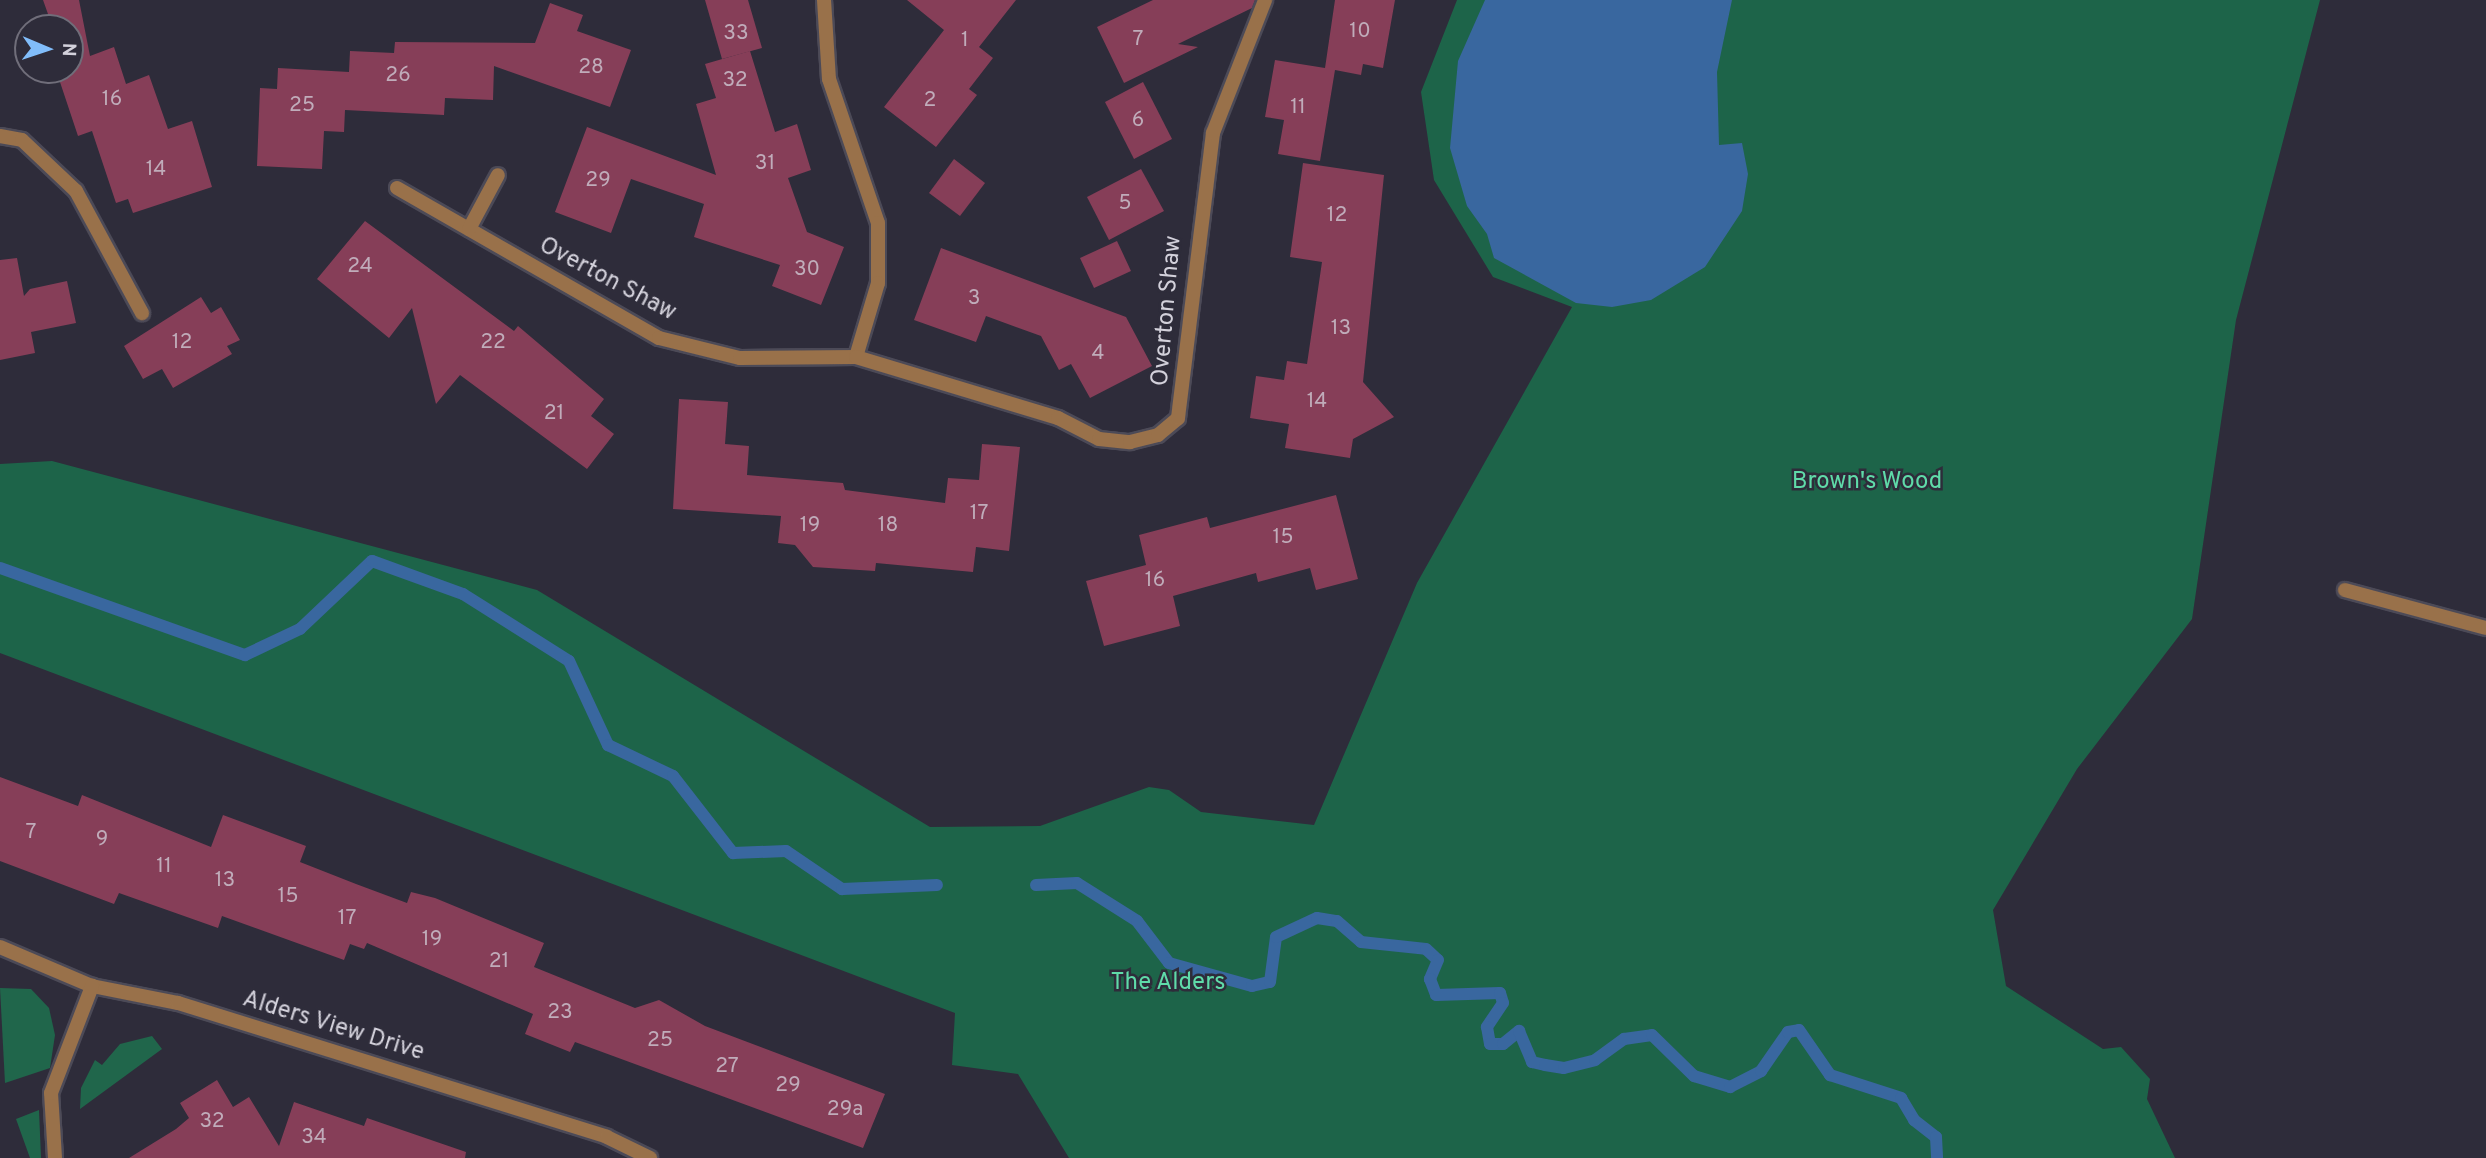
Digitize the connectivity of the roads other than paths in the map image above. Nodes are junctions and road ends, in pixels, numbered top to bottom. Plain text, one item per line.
1 (824, 0) edge
2 (1265, 0) edge
3 (0, 136) edge
4 (498, 175) dead end
5 (397, 188) dead end
6 (469, 229) junction
7 (142, 313) dead end
8 (856, 358) junction
9 (2345, 590) dead end
10 (2486, 628) edge
11 (0, 947) edge
12 (92, 986) junction
13 (55, 1158) edge
14 (650, 1158) edge

1 - 8 street
2 - 8 street, Overton Shaw
3 - 7 street
4 - 6 street
5 - 6 street, Overton Shaw
6 - 8 street, Overton Shaw
9 - 10 street
11 - 12 street, Alders View Drive
12 - 13 street
12 - 14 street, Alders View Drive

